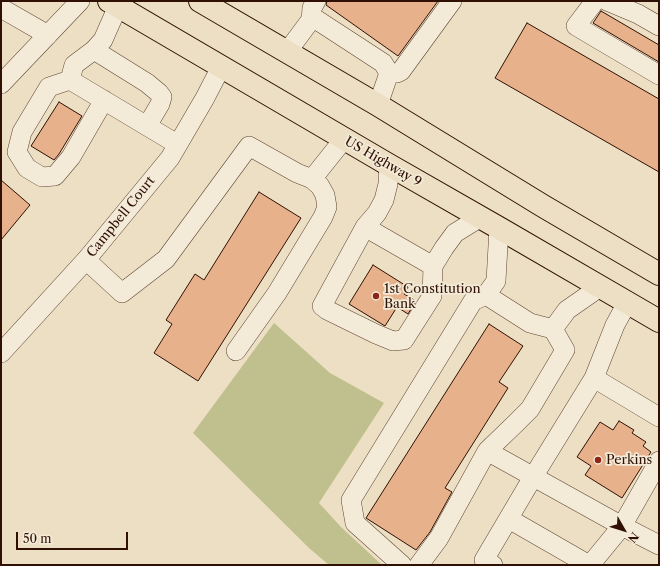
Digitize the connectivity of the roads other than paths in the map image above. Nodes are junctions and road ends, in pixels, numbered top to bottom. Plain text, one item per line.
1 (80, 1) edge
2 (316, 1) edge
3 (452, 1) edge
4 (595, 1) edge
5 (607, 1) edge
6 (210, 3) edge
7 (113, 4) edge
8 (1, 8) edge
9 (311, 21) junction
10 (659, 26) edge
11 (48, 35) junction
12 (94, 50) junction
13 (287, 52) junction
14 (221, 67) junction
15 (389, 73) junction
16 (659, 75) edge
17 (3, 78) edge
18 (70, 80) junction
19 (104, 100) junction
20 (378, 105) junction
21 (146, 126) junction
22 (344, 139) junction
23 (177, 144) junction
24 (389, 165) junction
25 (312, 179) junction
26 (371, 220) junction
27 (490, 222) junction
28 (86, 260) junction
29 (433, 266) junction
30 (659, 274) edge
31 (600, 286) junction
32 (486, 295) junction
33 (627, 303) junction
34 (659, 321) edge
35 (553, 329) junction
36 (236, 351) dead end
37 (1, 353) edge
38 (594, 378) junction
39 (659, 417) edge
40 (487, 451) junction
41 (659, 460) edge
42 (533, 477) junction
43 (509, 519) junction
44 (622, 526) junction
45 (659, 545) edge
46 (402, 565) edge
47 (419, 565) edge
48 (493, 565) edge
49 (589, 565) edge

1 - 11 street
2 - 9 street
3 - 15 street
4 - 16 street
5 - 10 street
6 - 13 highway
7 - 12 street
7 - 14 highway, US Highway 9
8 - 11 street
9 - 13 street
9 - 15 street
11 - 17 street
12 - 18 street
12 - 21 street
13 - 20 highway
14 - 22 highway, US Highway 9
14 - 23 street, Campbell Court
15 - 20 street
18 - 19 street
18 - 19 street
19 - 21 street
20 - 30 highway
21 - 23 street
22 - 24 highway, US Highway 9
22 - 25 street
23 - 28 street, Campbell Court
24 - 26 street
24 - 27 highway, US Highway 9
25 - 28 street
25 - 36 street
26 - 29 street
26 - 29 street
27 - 29 street
27 - 31 highway, US Highway 9
27 - 32 street
28 - 37 street, Campbell Court
31 - 33 highway, US Highway 9
31 - 35 street
32 - 35 street
32 - 46 street
33 - 34 highway, US Highway 9
33 - 38 street
35 - 40 street
38 - 39 street
38 - 42 street
40 - 42 street
40 - 47 street
41 - 44 street
42 - 43 street
42 - 44 street
43 - 48 street
43 - 49 street
44 - 45 street
44 - 49 street

